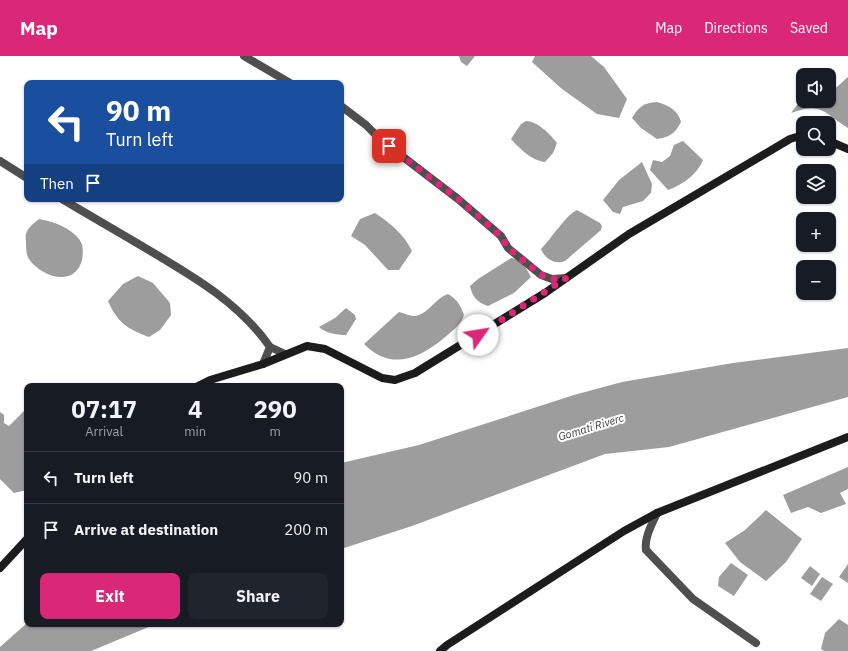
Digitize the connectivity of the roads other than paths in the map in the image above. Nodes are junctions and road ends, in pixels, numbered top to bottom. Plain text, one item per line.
1 (244, 56) edge
2 (285, 80) edge
3 (344, 108) edge
4 (796, 137) edge
5 (836, 144) edge
6 (848, 149) edge
7 (0, 161) edge
8 (24, 176) edge
9 (67, 202) edge
10 (566, 278) junction
11 (270, 347) junction
12 (285, 354) junction
13 (262, 364) junction
14 (204, 383) edge
15 (848, 437) edge
16 (657, 513) junction
17 (24, 542) edge
18 (0, 568) edge
19 (756, 643) dead end
20 (440, 651) edge

1 - 2 street
3 - 10 street
4 - 10 street
5 - 6 street
7 - 8 street
9 - 11 street
10 - 12 street
11 - 12 street
11 - 13 street
12 - 13 street
13 - 14 street
15 - 16 street
16 - 19 street
16 - 20 street
17 - 18 street

